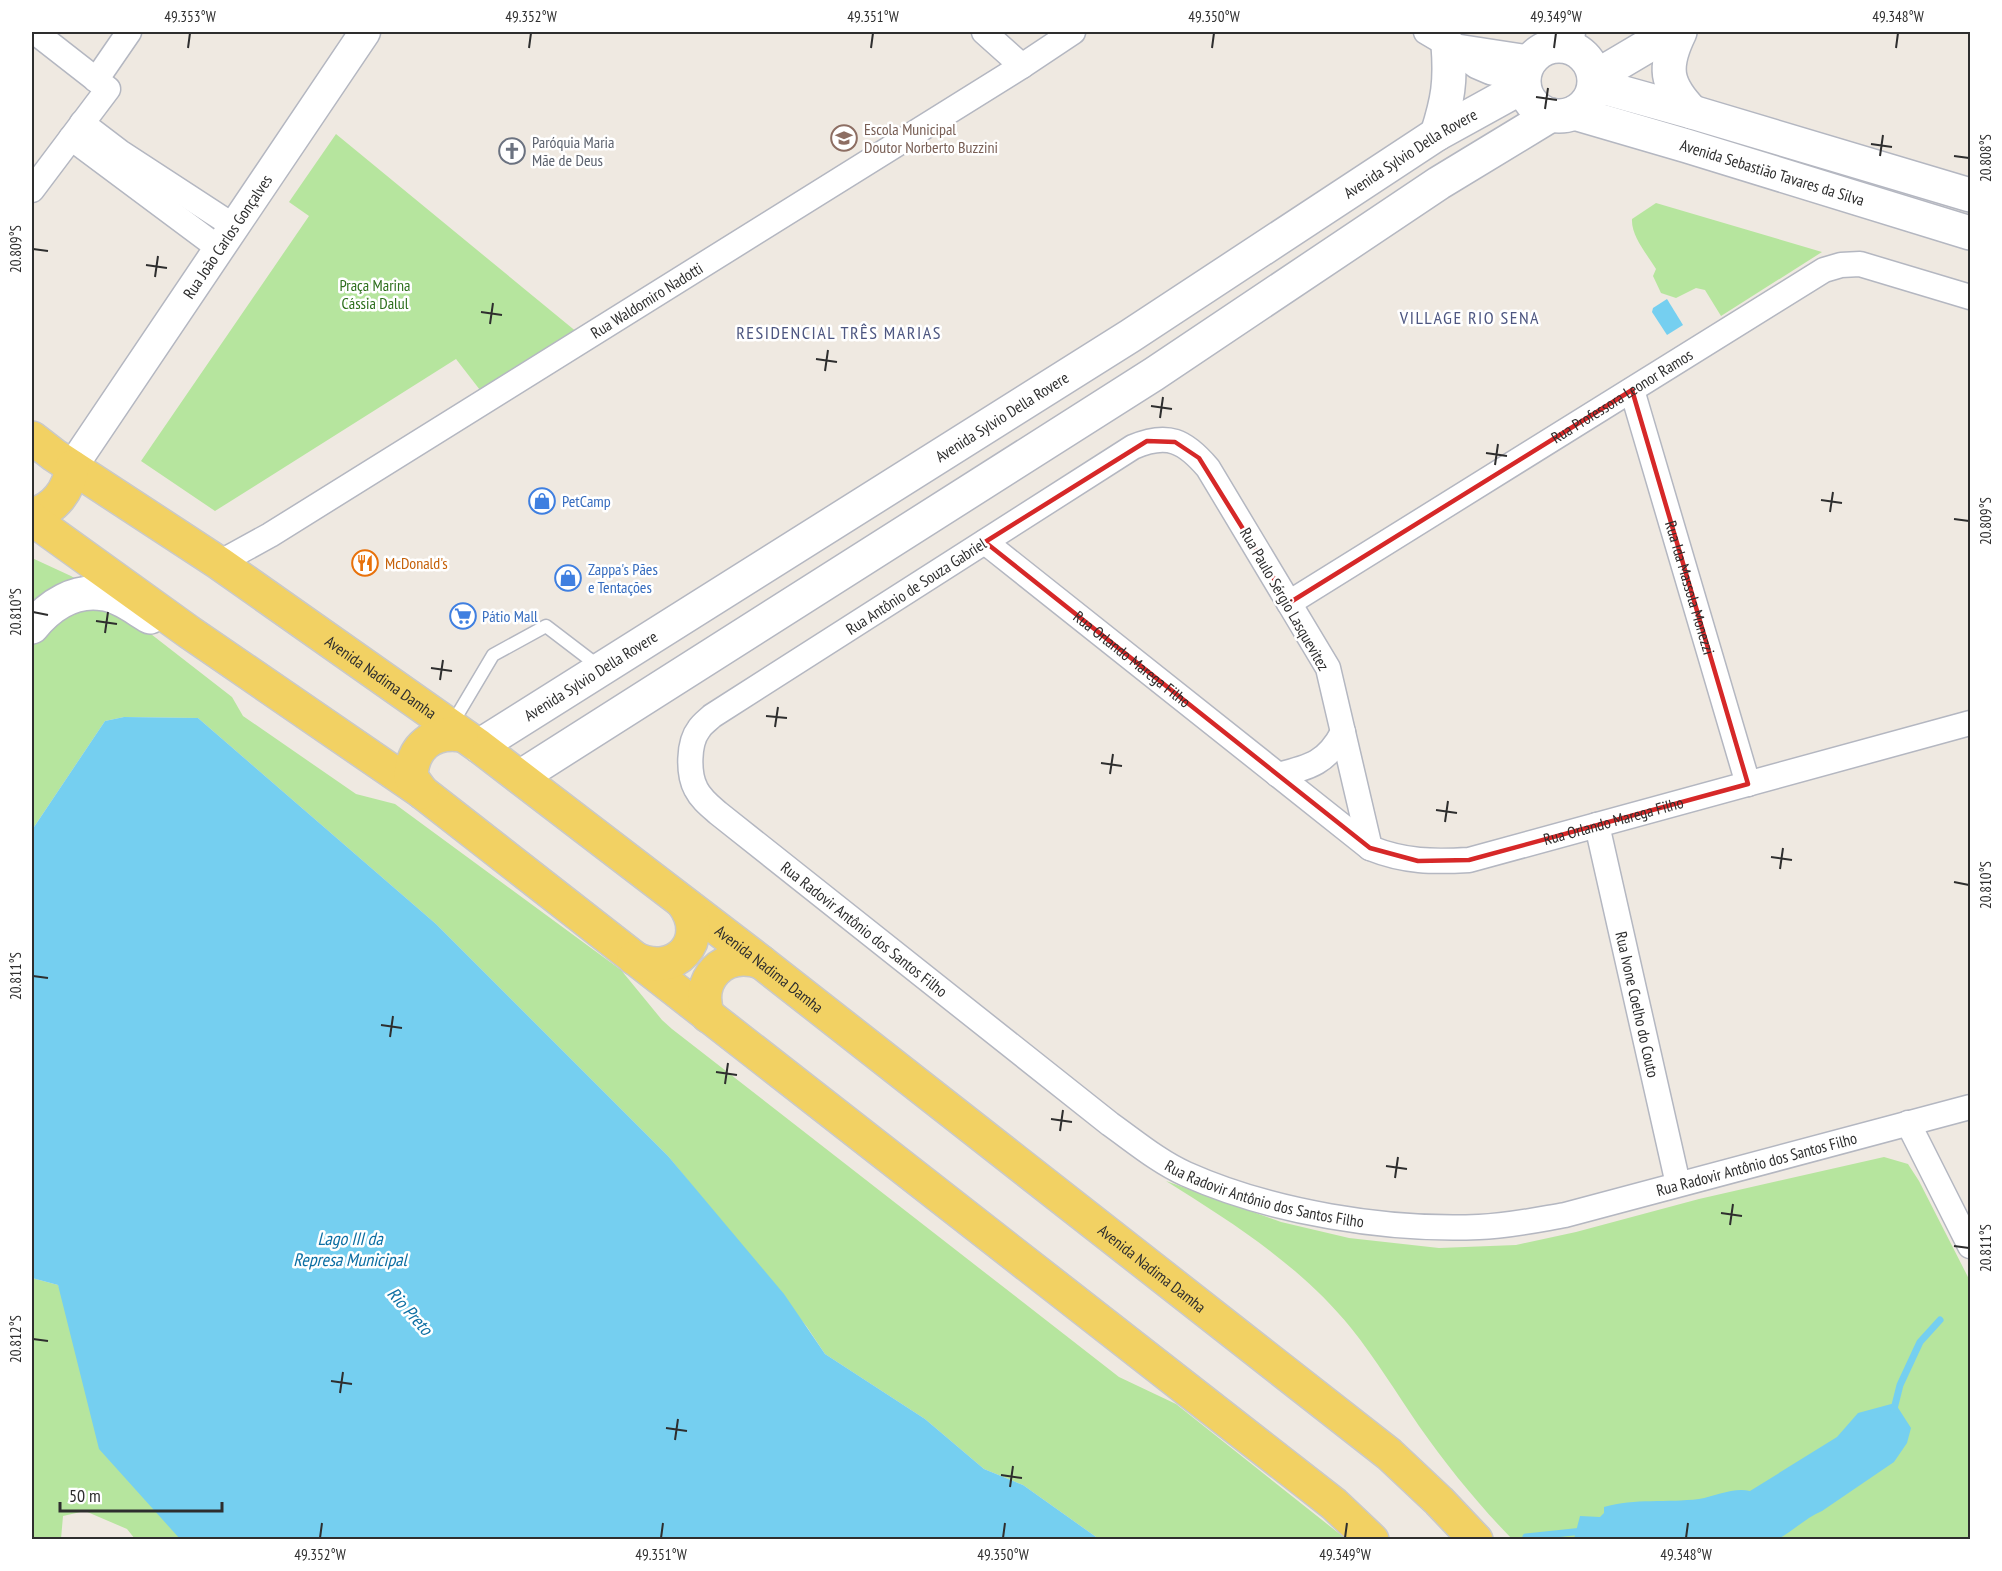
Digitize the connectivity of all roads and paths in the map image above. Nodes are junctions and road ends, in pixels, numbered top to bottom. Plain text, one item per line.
1 (35, 32) edge
2 (129, 32) edge
3 (365, 32) edge
4 (984, 32) edge
5 (1073, 32) edge
6 (1671, 32) edge
7 (1680, 32) edge
8 (1437, 38) edge
9 (1580, 40) edge
10 (1022, 66) junction
11 (1526, 75) junction
12 (96, 80) junction
13 (1595, 81) junction
14 (1692, 112) junction
15 (1562, 114) junction
16 (76, 130) junction
17 (1437, 134) junction
18 (32, 190) edge
19 (1971, 195) edge
20 (1971, 233) edge
21 (227, 238) junction
22 (1971, 297) edge
23 (1130, 336) junction
24 (1154, 374) junction
25 (1632, 390) junction
26 (1175, 442) joint
27 (62, 451) edge
28 (32, 517) edge
29 (985, 542) junction
30 (219, 563) junction
31 (1289, 603) junction
32 (32, 627) edge
33 (189, 632) junction
34 (602, 669) junction
35 (628, 708) junction
36 (1971, 723) edge
37 (1343, 732) junction
38 (463, 736) junction
39 (691, 770) joint
40 (1278, 775) junction
41 (520, 777) junction
42 (1748, 784) junction
43 (422, 792) junction
44 (1597, 825) junction
45 (1370, 848) junction
46 (683, 903) junction
47 (634, 958) junction
48 (761, 962) junction
49 (708, 1016) junction
50 (1969, 1110) edge
51 (1908, 1123) junction
52 (1678, 1184) junction
53 (1971, 1246) edge
54 (1372, 1539) edge
55 (1476, 1539) edge

1 - 12 street
2 - 12 street
3 - 21 street, Rua João Carlos Gonçalves
4 - 10 street
5 - 10 street, Rua Waldomiro Nadotti
6 - 13 main road
7 - 14 main road
8 - 11 street
8 - 17 main road
9 - 11 main road
9 - 13 main road
10 - 30 street, Rua Waldomiro Nadotti
11 - 15 main road
11 - 17 main road, Avenida Sylvio Della Rovere
12 - 16 street
13 - 14 main road, Avenida Sebastião Tavares da Silva
13 - 15 main road
14 - 19 main road, Avenida Sebastião Tavares da Silva
15 - 20 main road, Avenida Sebastião Tavares da Silva
15 - 24 main road
16 - 18 street
16 - 21 street
17 - 23 main road, Avenida Sylvio Della Rovere
21 - 27 street, Rua João Carlos Gonçalves
22 - 25 street, Rua Professora Leonor Ramos
23 - 24 main road
23 - 34 main road, Avenida Sylvio Della Rovere
24 - 35 main road
25 - 31 street, Rua Professora Leonor Ramos
25 - 42 street, Rua Ida Massola Monezzi
26 - 29 street, Rua Antônio de Souza Gabriel
26 - 31 street, Rua Paulo Sérgio Lasquevitez
27 - 28 main road
27 - 30 main road, Avenida Nadima Damha
28 - 33 main road
29 - 39 street, Rua Antônio de Souza Gabriel
29 - 40 street, Rua Orlando Marega Filho
30 - 38 main road, Avenida Nadima Damha
31 - 37 street, Rua Paulo Sérgio Lasquevitez
32 - 33 main road
33 - 43 main road
34 - 35 main road
34 - 38 main road, Avenida Sylvio Della Rovere
34 - 38 lane
35 - 41 main road
36 - 42 street, Rua Orlando Marega Filho
37 - 40 street
37 - 45 street, Rua Paulo Sérgio Lasquevitez
38 - 41 main road, Avenida Nadima Damha
38 - 43 main road
39 - 52 street, Rua Radovir Antônio dos Santos Filho
40 - 45 street, Rua Orlando Marega Filho
41 - 46 main road, Avenida Nadima Damha
42 - 44 street, Rua Orlando Marega Filho
43 - 47 main road
44 - 45 street, Rua Orlando Marega Filho
44 - 52 street, Rua Ivone Coelho do Couto
46 - 47 main road
46 - 48 main road, Avenida Nadima Damha
47 - 49 main road
48 - 49 main road
48 - 55 main road, Avenida Nadima Damha
49 - 54 main road
50 - 51 street, Rua Radovir Antônio dos Santos Filho
51 - 52 street, Rua Radovir Antônio dos Santos Filho
51 - 53 street

